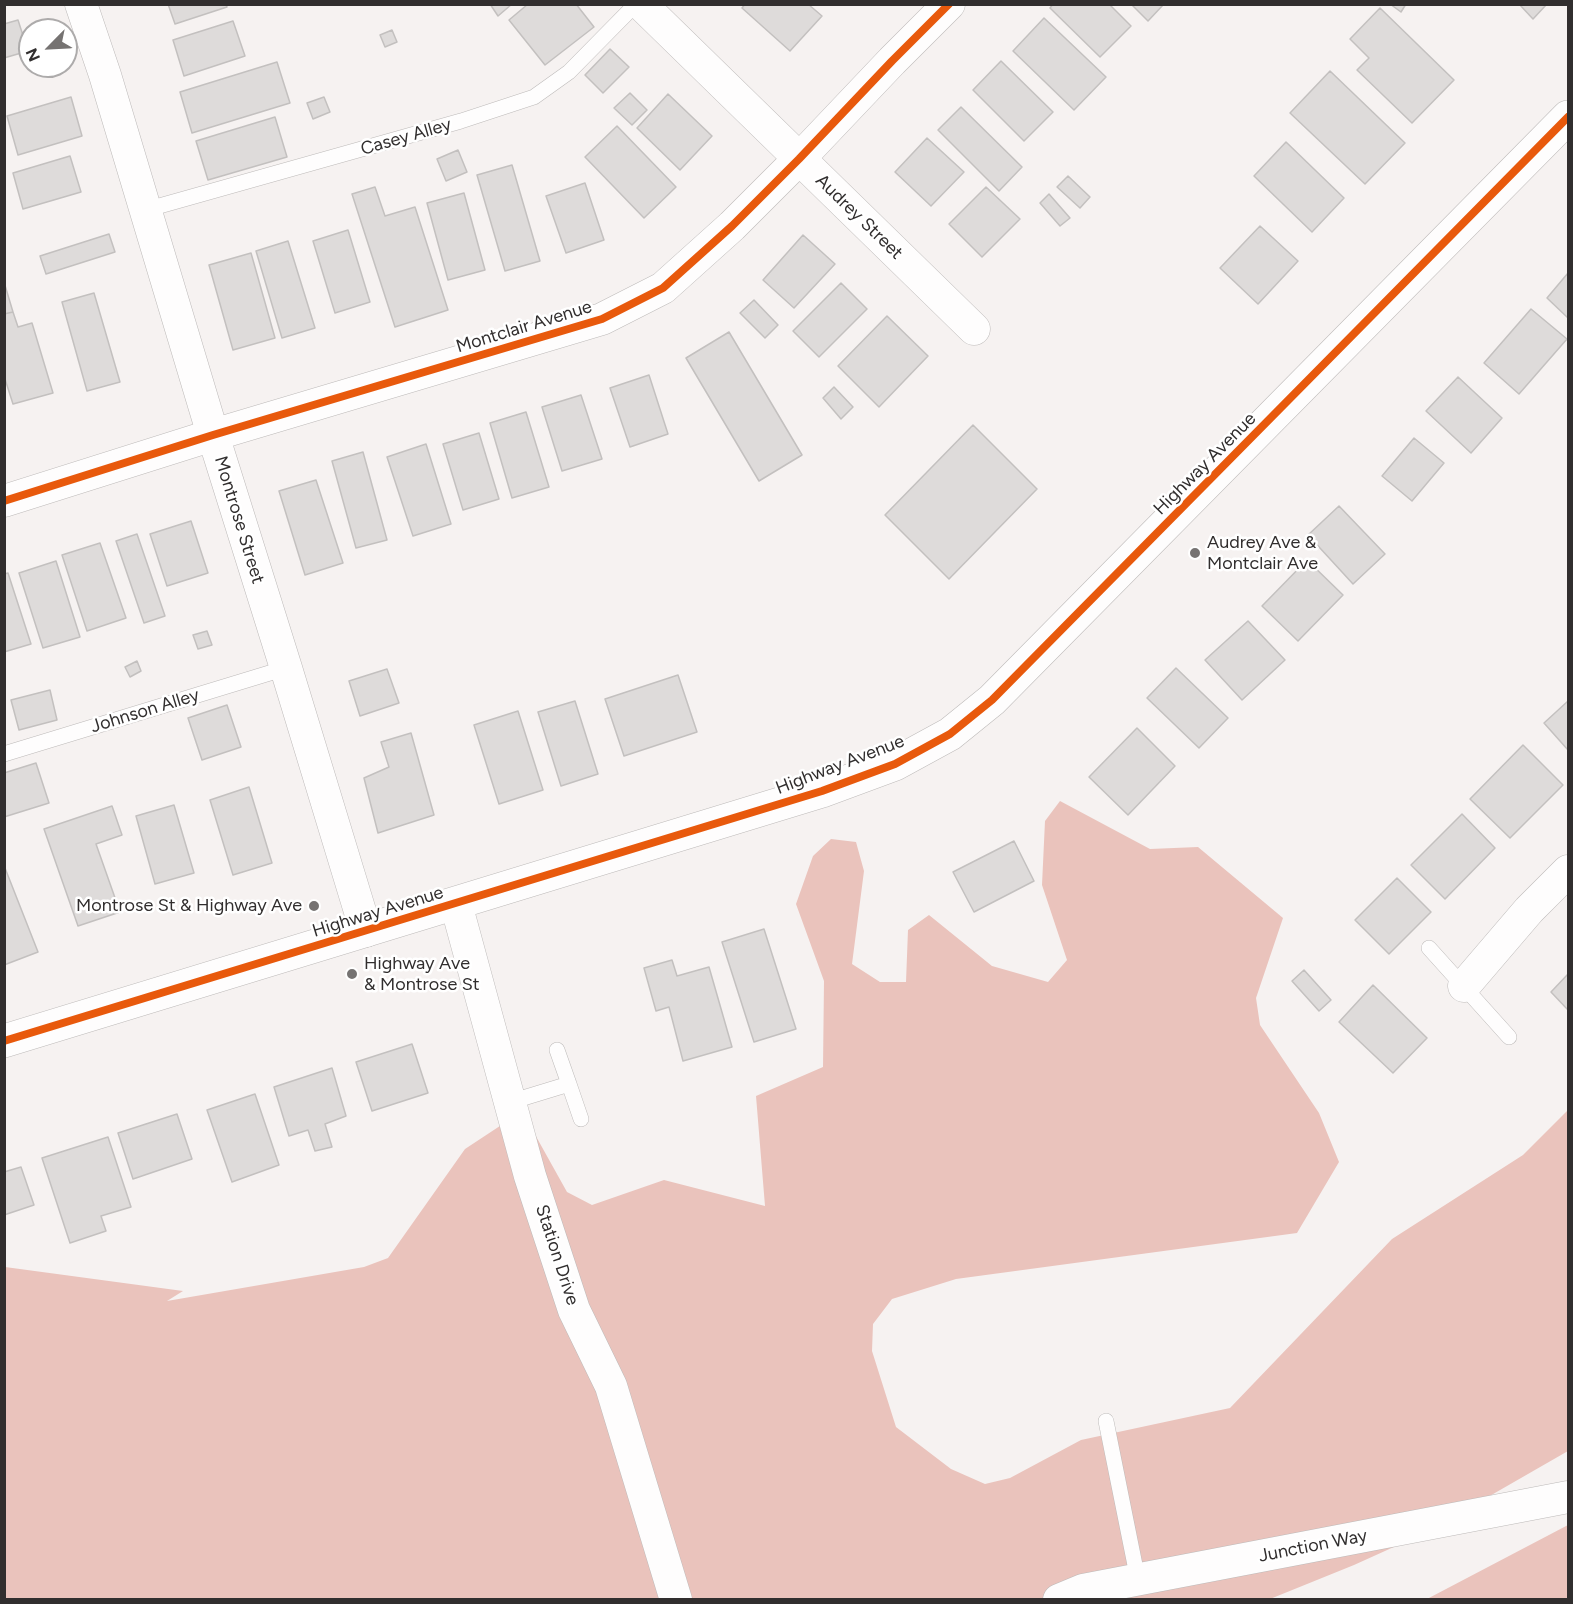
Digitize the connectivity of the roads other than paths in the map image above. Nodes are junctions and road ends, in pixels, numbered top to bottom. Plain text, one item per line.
1 (81, 4) edge
2 (636, 4) edge
3 (641, 4) edge
4 (949, 4) edge
5 (1569, 117) edge
6 (799, 159) junction
7 (145, 210) junction
8 (974, 329) dead end
9 (213, 435) junction
10 (4, 501) edge
11 (286, 668) junction
12 (4, 754) edge
13 (1569, 871) edge
14 (456, 904) junction
15 (366, 932) junction
16 (1429, 948) dead end
17 (1464, 986) junction
18 (1509, 1037) dead end
19 (4, 1041) edge
20 (557, 1050) dead end
21 (569, 1084) junction
22 (510, 1102) junction
23 (581, 1119) dead end
24 (1106, 1421) dead end
25 (1569, 1497) edge
26 (1138, 1580) junction
27 (676, 1599) edge
28 (1059, 1599) edge

1 - 7 street, Montrose Street
2 - 7 lane, Casey Alley
3 - 6 street, Audrey Street
4 - 6 street, Montclair Avenue
5 - 14 main road, Highway Avenue
6 - 8 street, Audrey Street
6 - 9 street, Montclair Avenue
7 - 9 street, Montrose Street
9 - 10 street, Montclair Avenue
9 - 11 street, Montrose Street
11 - 12 lane, Johnson Alley
11 - 15 street, Montrose Street
13 - 17 street
14 - 15 main road, Highway Avenue
14 - 22 street, Station Drive
15 - 19 main road, Highway Avenue
16 - 17 lane
17 - 18 lane
20 - 21 lane
21 - 22 lane
21 - 23 lane
22 - 27 street, Station Drive
24 - 26 lane
25 - 26 street, Junction Way
26 - 28 street, Junction Way

